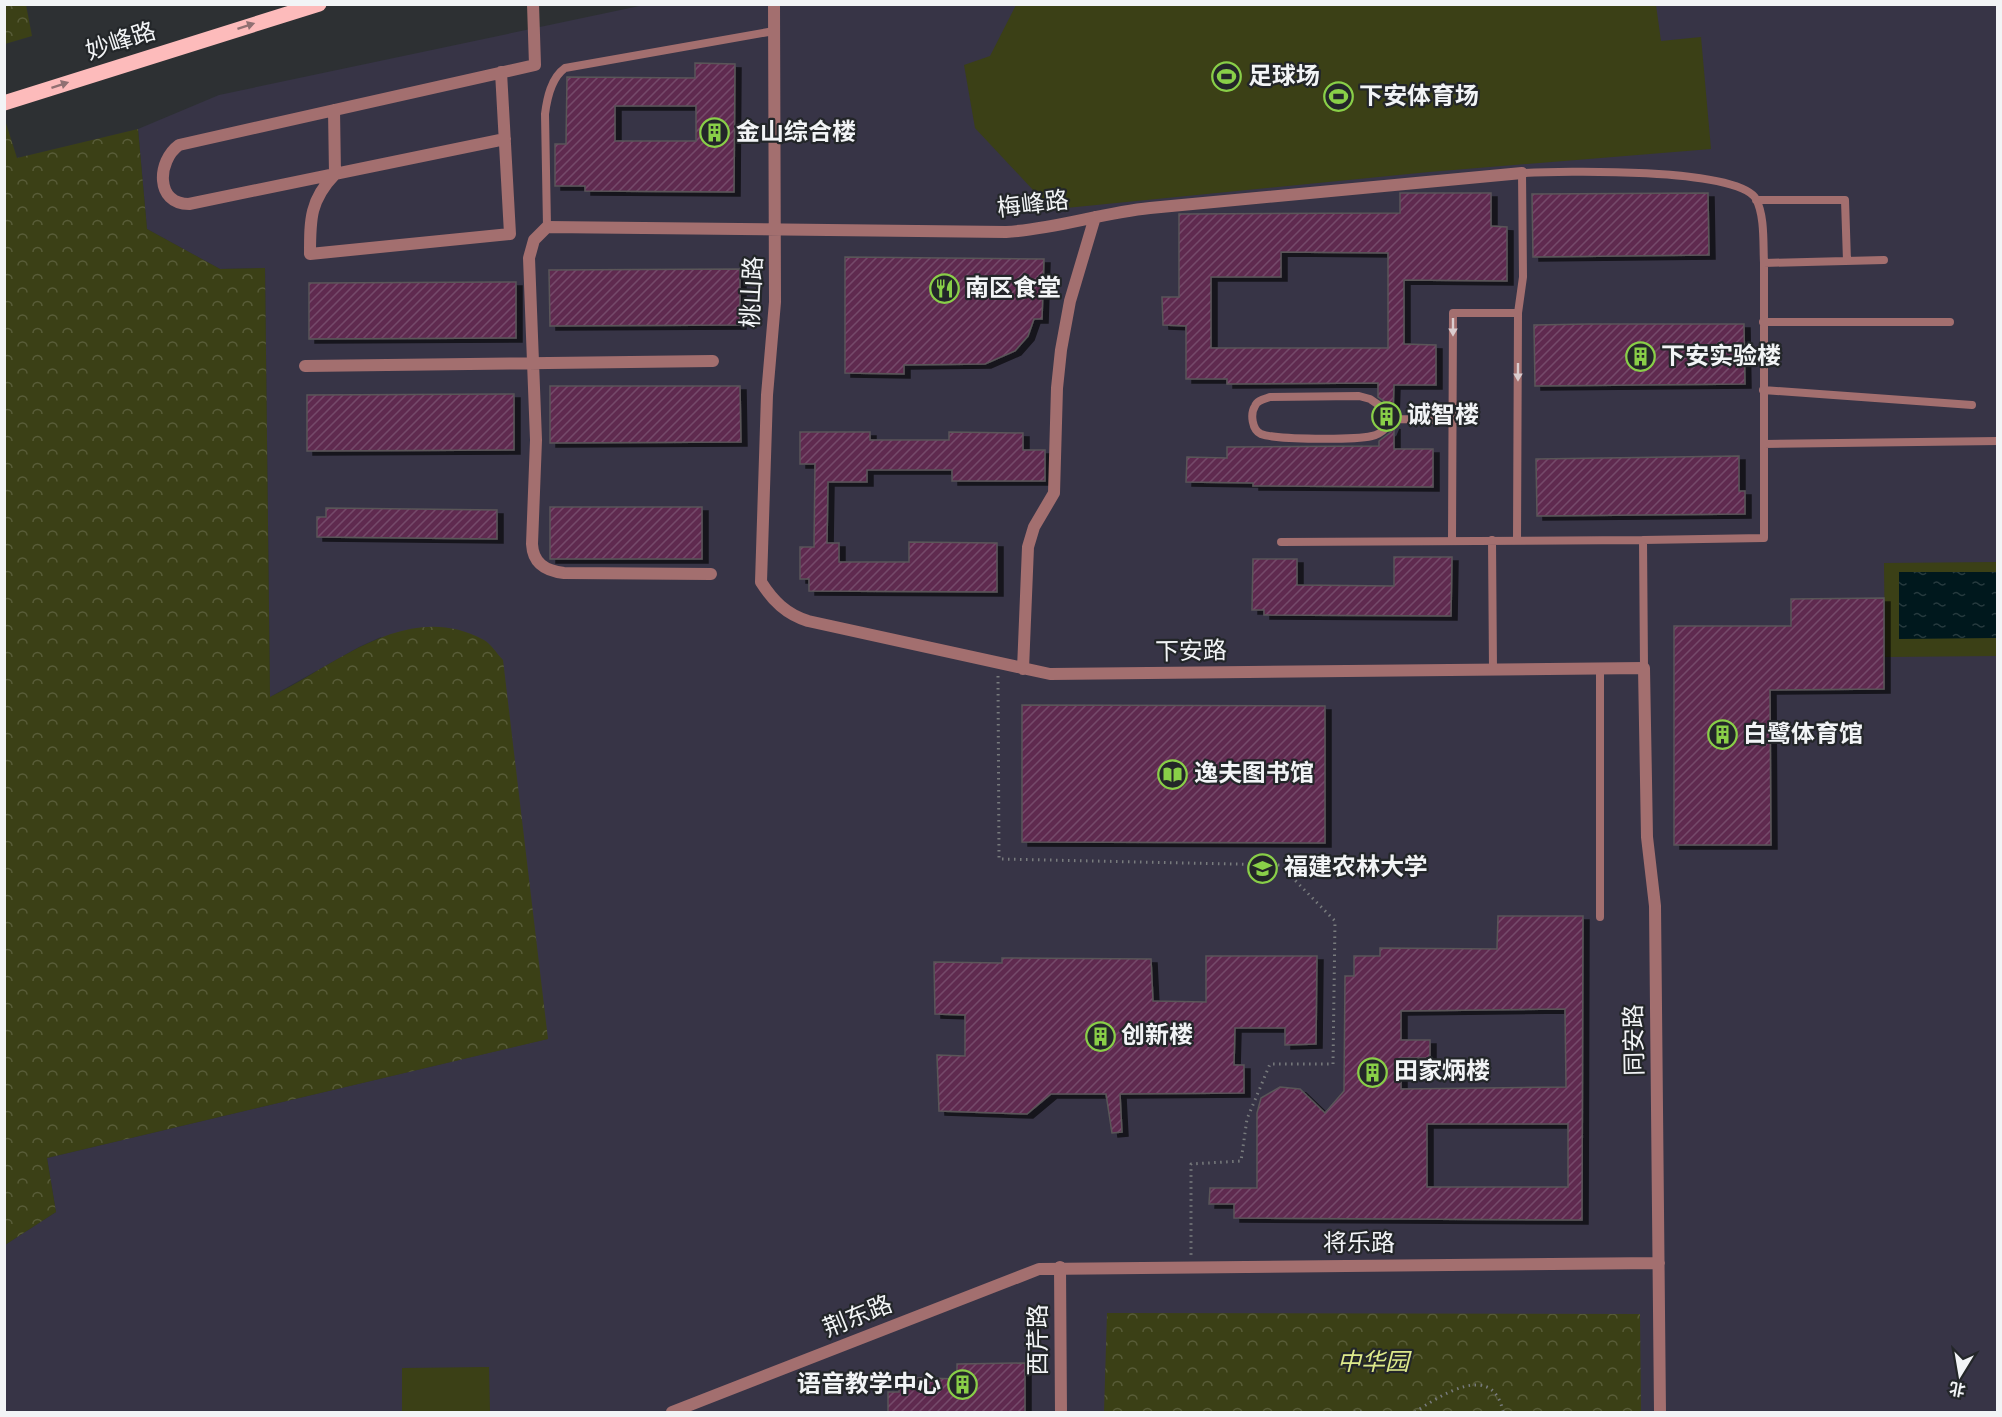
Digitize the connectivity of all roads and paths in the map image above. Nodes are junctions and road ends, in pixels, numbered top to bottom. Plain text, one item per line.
1 (319, 4) edge
2 (533, 4) edge
3 (774, 4) edge
4 (774, 31) junction
5 (501, 72) junction
6 (4, 103) edge
7 (334, 110) junction
8 (505, 139) junction
9 (1522, 173) junction
10 (335, 174) junction
11 (1756, 200) junction
12 (1095, 217) junction
13 (547, 227) junction
14 (776, 228) junction
15 (1847, 261) junction
16 (1884, 261) dead end
17 (1764, 263) junction
18 (1518, 313) junction
19 (1763, 322) junction
20 (1950, 322) dead end
21 (713, 361) dead end
22 (533, 363) junction
23 (305, 366) dead end
24 (1763, 390) junction
25 (1972, 405) dead end
26 (1389, 419) junction
27 (1452, 420) junction
28 (1998, 441) edge
29 (1764, 444) junction
30 (1492, 540) junction
31 (1517, 540) junction
32 (1643, 540) junction
33 (1452, 541) junction
34 (1281, 542) dead end
35 (711, 574) dead end
36 (761, 582) joint
37 (998, 662) junction
38 (1644, 668) junction
39 (1023, 669) junction
40 (1600, 669) junction
41 (1493, 670) junction
42 (1599, 916) dead end
43 (1659, 1263) junction
44 (1060, 1267) junction
45 (1191, 1267) junction
46 (672, 1413) edge
47 (1061, 1413) edge
48 (1354, 1413) edge
49 (1366, 1413) edge
50 (1415, 1413) edge
51 (1503, 1413) edge
52 (1660, 1413) edge

6 -> 1 main road, 妙峰路
2 - 5 street
3 - 4 street, 桃山路
4 - 13 lane
4 - 14 street, 桃山路
5 - 7 street
5 - 8 street
7 - 10 street
7 - 10 street
8 - 10 street
8 - 10 street
9 - 11 lane
9 - 12 street, 梅峰路
9 - 18 lane
11 - 15 lane
11 - 17 lane
12 - 14 street, 梅峰路
12 - 39 street
13 - 14 street, 梅峰路
13 - 22 street
14 - 36 street, 桃山路
15 - 16 lane
15 - 17 lane
17 - 19 lane
18 -> 27 lane
18 -> 31 lane
19 - 20 lane
19 - 24 lane
21 - 22 street
22 - 23 street
22 - 35 street
24 - 25 lane
24 - 29 lane
26 - 26 lane
26 - 27 lane
27 - 33 lane
28 - 29 lane
29 - 32 lane
30 - 31 lane
30 - 33 lane
30 - 41 lane
31 - 32 lane
32 - 38 lane
33 - 34 lane
36 - 37 street, 下安路
37 - 39 street, 下安路
37 - 45 path
38 - 40 street, 下安路
38 - 43 street, 同安路
39 - 41 street, 下安路
40 - 41 street, 下安路
40 - 42 lane
43 - 45 street, 将乐路
43 - 52 street, 同安路
44 - 45 street, 将乐路
44 - 46 street, 荆东路
44 - 47 street, 西芹路
48 - 49 path
50 - 51 path

